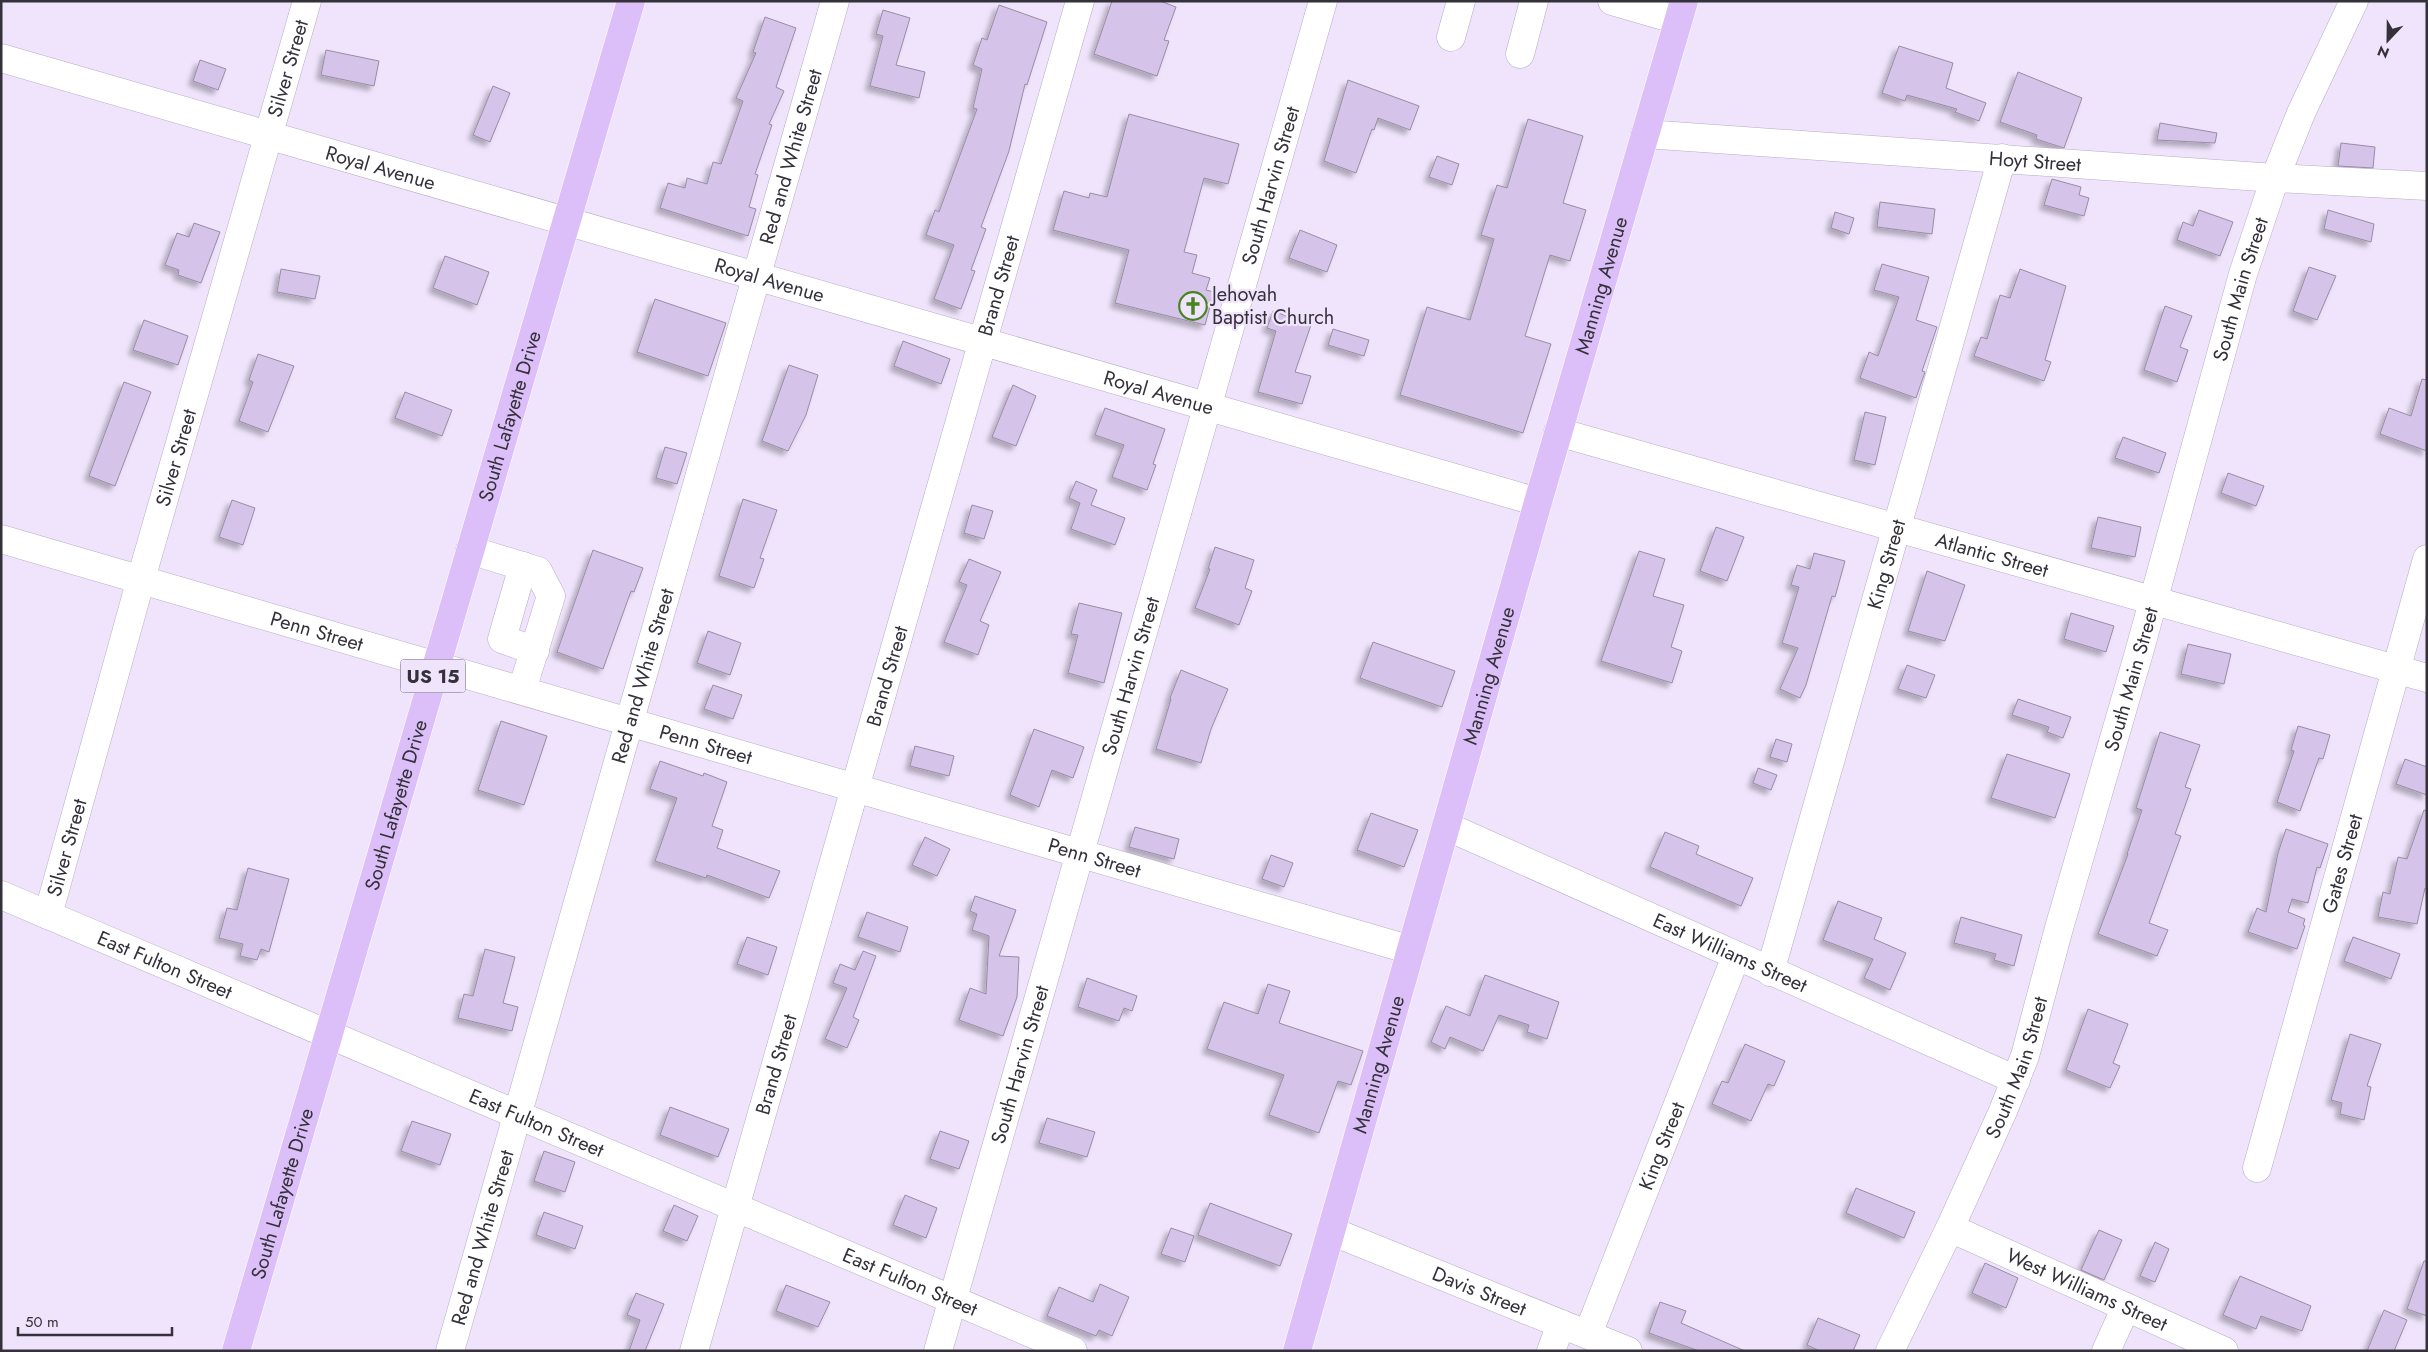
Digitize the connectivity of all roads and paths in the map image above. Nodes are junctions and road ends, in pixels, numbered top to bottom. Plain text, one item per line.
1 (307, 1) edge
2 (631, 1) edge
3 (835, 1) edge
4 (1080, 1) edge
5 (1323, 1) edge
6 (1461, 1) edge
7 (1534, 1) edge
8 (1612, 1) edge
9 (2354, 1) edge
10 (1681, 11) edge
11 (1451, 37) dead end
12 (1520, 54) dead end
13 (1, 58) edge
14 (1645, 134) junction
15 (270, 135) junction
16 (2002, 158) junction
17 (2275, 178) junction
18 (2427, 186) edge
19 (567, 220) junction
20 (758, 275) junction
21 (982, 340) junction
22 (1208, 406) junction
23 (1558, 432) junction
24 (1538, 502) junction
25 (1896, 528) junction
26 (1, 539) edge
27 (470, 550) junction
28 (2427, 559) edge
29 (141, 580) junction
30 (2153, 601) junction
31 (436, 665) junction
32 (2396, 669) junction
33 (2427, 678) edge
34 (522, 690) junction
35 (630, 722) junction
36 (855, 787) junction
37 (1446, 826) junction
38 (1080, 853) junction
39 (1, 895) edge
40 (48, 915) junction
41 (1411, 950) junction
42 (1736, 956) junction
43 (1770, 972) junction
44 (328, 1034) junction
45 (2016, 1080) junction
46 (517, 1115) junction
47 (2257, 1168) dead end
48 (736, 1208) junction
49 (1950, 1228) junction
50 (1331, 1231) junction
51 (952, 1300) junction
52 (2126, 1307) junction
53 (1562, 1324) junction
54 (1588, 1334) junction
55 (236, 1351) edge
56 (450, 1351) edge
57 (694, 1351) edge
58 (938, 1351) edge
59 (1073, 1351) edge
60 (1297, 1351) edge
61 (1551, 1351) edge
62 (1628, 1351) edge
63 (1890, 1351) edge
64 (2106, 1351) edge
65 (2224, 1351) edge

1 - 15 street, Silver Street
2 - 19 main road, South Lafayette Drive / US 15
3 - 20 street, Red and White Street
4 - 21 street, Brand Street
5 - 22 street, South Harvin Street
6 - 11 street
7 - 12 street
8 - 10 street
9 - 17 street, South Main Street
10 - 14 main road, Manning Avenue
13 - 15 street, Royal Avenue
14 - 16 street, Hoyt Street
14 - 23 main road, Manning Avenue
15 - 19 street, Royal Avenue
15 - 29 street, Silver Street
16 - 17 street, Hoyt Street
16 - 25 street, King Street
17 - 18 street, Hoyt Street
17 - 30 street, South Main Street
19 - 20 street, Royal Avenue
19 - 27 main road, South Lafayette Drive / US 15
20 - 21 street, Royal Avenue
20 - 35 street, Red and White Street
21 - 22 street, Royal Avenue
21 - 36 street, Brand Street
22 - 24 street, Royal Avenue
22 - 38 street, South Harvin Street
23 - 24 main road, Manning Avenue
23 - 25 street, Atlantic Street
24 - 37 main road, Manning Avenue
25 - 30 street, Atlantic Street
25 - 43 street, King Street
26 - 29 street, Penn Street
27 - 31 main road, South Lafayette Drive / US 15
27 - 34 street
28 - 32 street, Gates Street
29 - 31 street, Penn Street
29 - 40 street, Silver Street
30 - 32 street, Atlantic Street
30 - 45 street, South Main Street
31 - 34 street, Penn Street
31 - 44 main road, South Lafayette Drive / US 15
32 - 33 street, Atlantic Street
32 - 47 street, Gates Street
34 - 35 street, Penn Street
35 - 36 street, Penn Street
35 - 46 street, Red and White Street
36 - 38 street, Penn Street
36 - 48 street, Brand Street
37 - 41 main road, Manning Avenue
37 - 42 street, East Williams Street
38 - 41 street, Penn Street
38 - 51 street, South Harvin Street
39 - 40 street, East Fulton Street
40 - 44 street, East Fulton Street
41 - 50 main road, Manning Avenue
42 - 43 street, East Williams Street
42 - 54 street, King Street
43 - 45 street, East Williams Street
44 - 46 street, East Fulton Street
44 - 55 main road, South Lafayette Drive / US 15
45 - 49 street, South Main Street
46 - 48 street, East Fulton Street
46 - 56 street, Red and White Street
48 - 51 street, East Fulton Street
48 - 57 street, Brand Street
49 - 52 street, West Williams Street
49 - 63 street, South Main Street
50 - 53 street, Davis Street
50 - 60 main road, Manning Avenue
51 - 58 street, South Harvin Street
51 - 59 street, East Fulton Street
52 - 64 street
52 - 65 street, West Williams Street
53 - 54 street, Davis Street
53 - 61 street
54 - 62 street, Davis Street

